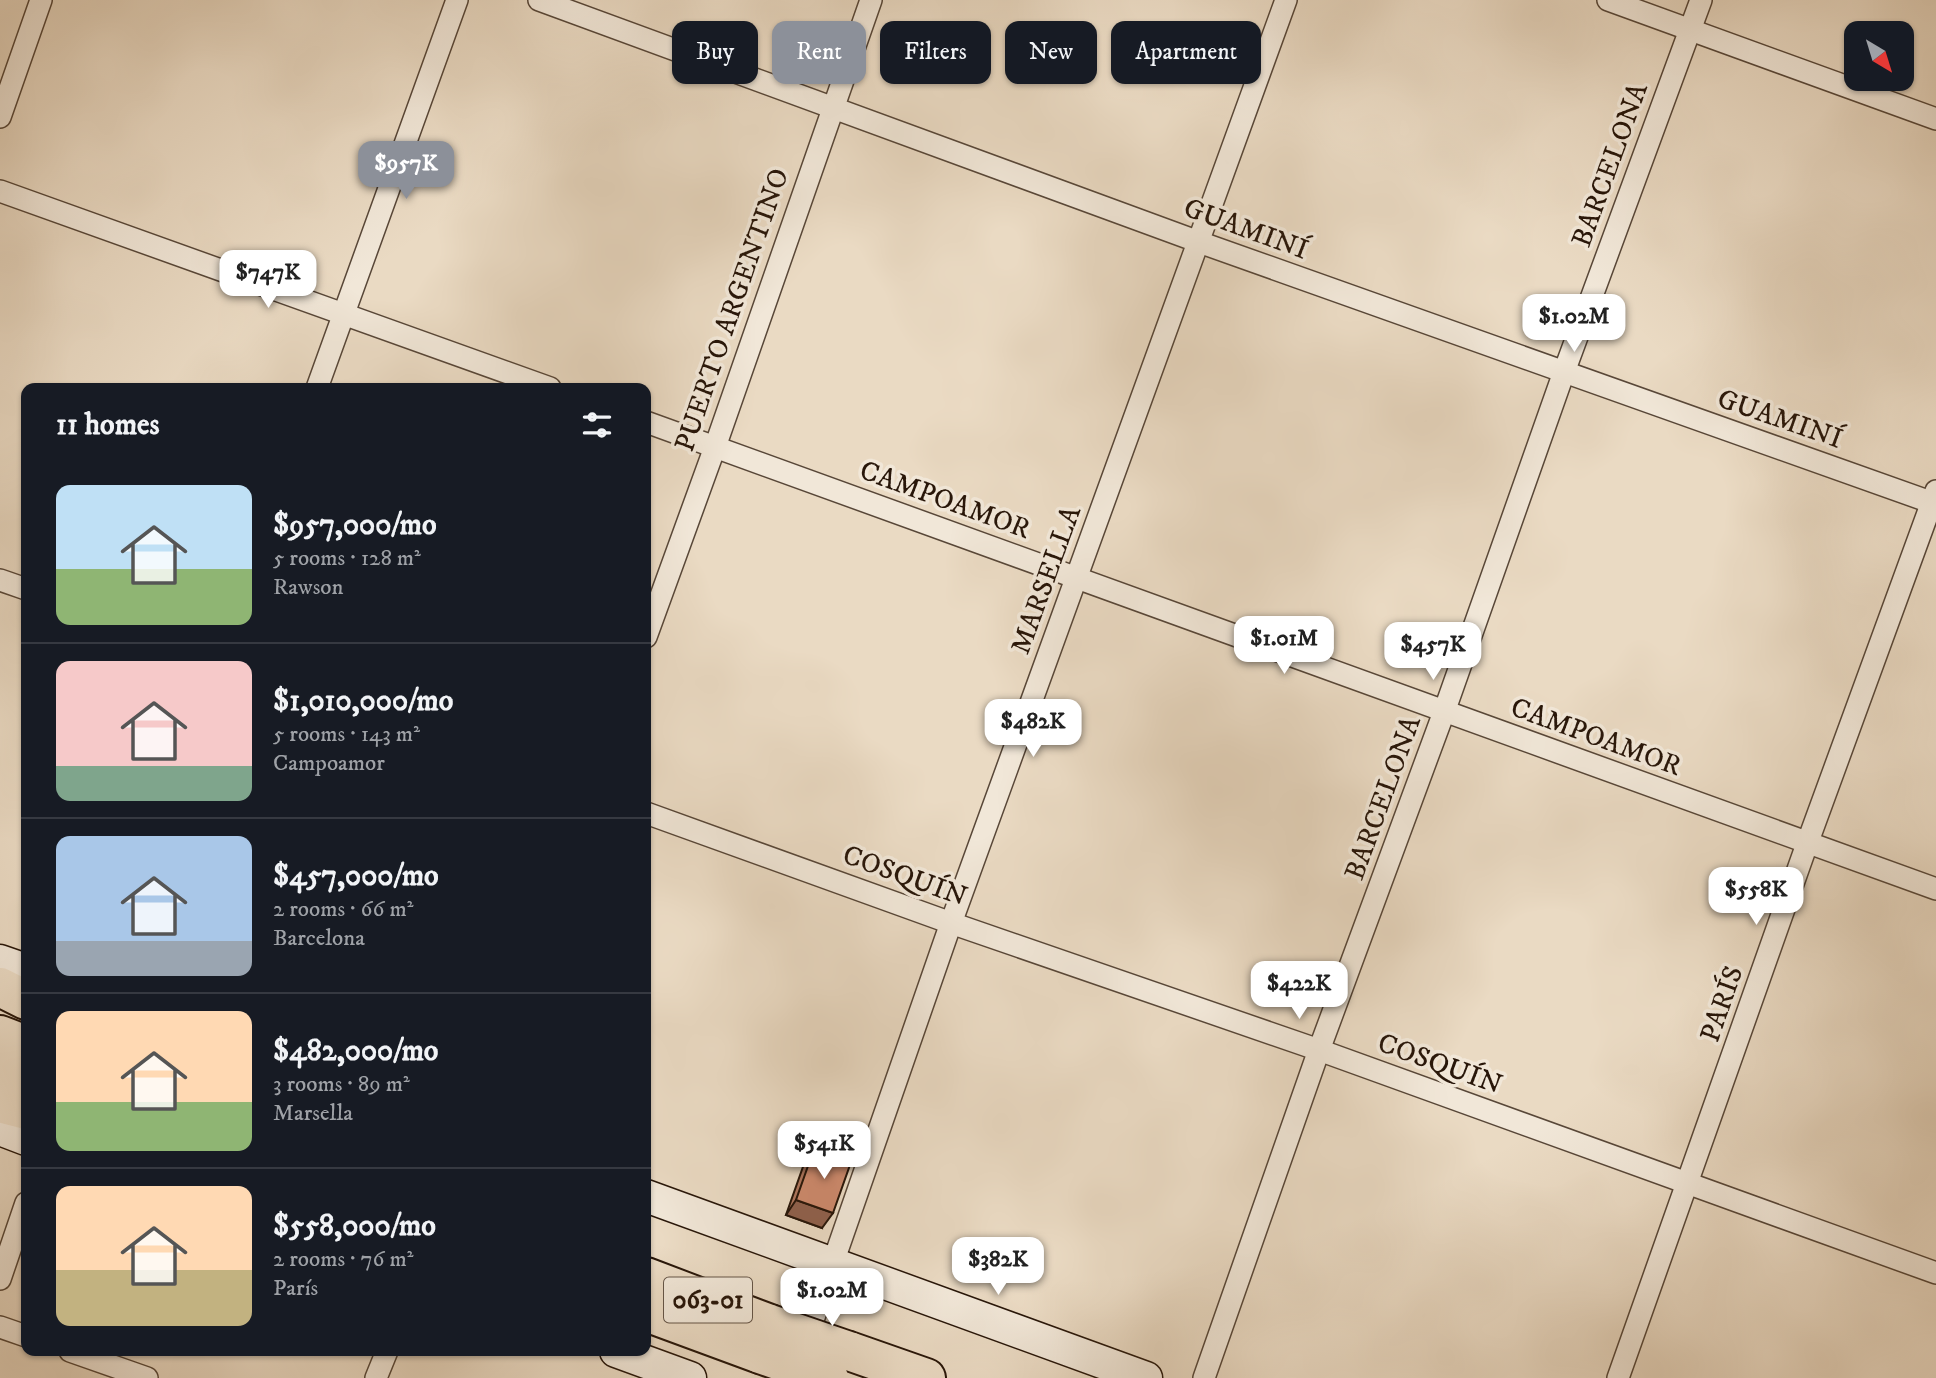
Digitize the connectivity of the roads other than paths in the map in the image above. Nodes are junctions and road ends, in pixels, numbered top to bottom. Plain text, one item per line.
1 (41, 0) edge
2 (457, 0) edge
3 (539, 0) edge
4 (871, 0) edge
5 (1286, 0) edge
6 (1608, 0) edge
7 (1700, 0) edge
8 (1690, 30) junction
9 (832, 106) junction
10 (0, 117) edge
11 (1936, 119) edge
12 (0, 191) edge
13 (1199, 242) junction
14 (343, 315) junction
15 (1564, 372) junction
16 (319, 383) edge
17 (536, 383) edge
18 (651, 424) edge
19 (715, 447) junction
20 (1935, 499) edge
21 (1076, 578) junction
22 (0, 580) edge
23 (21, 587) edge
24 (651, 623) edge
25 (1444, 712) junction
26 (651, 815) edge
27 (1808, 844) junction
28 (1936, 889) edge
29 (951, 923) junction
30 (0, 961) edge
31 (21, 968) edge
32 (0, 987) edge
33 (21, 998) edge
34 (0, 1035) edge
35 (21, 1043) edge
36 (1319, 1050) junction
37 (0, 1072) edge
38 (21, 1080) edge
39 (0, 1103) edge
40 (21, 1109) edge
41 (0, 1129) edge
42 (21, 1137) edge
43 (1688, 1185) junction
44 (651, 1198) edge
45 (21, 1218) edge
46 (832, 1265) junction
47 (1936, 1273) edge
48 (0, 1279) edge
49 (651, 1280) edge
50 (651, 1313) edge
51 (0, 1327) edge
52 (21, 1334) edge
53 (765, 1339) junction
54 (84, 1356) edge
55 (385, 1356) edge
56 (630, 1356) edge
57 (839, 1365) edge
58 (147, 1378) edge
59 (376, 1378) edge
60 (690, 1378) edge
61 (793, 1378) edge
62 (926, 1378) edge
63 (1146, 1378) edge
64 (1204, 1378) edge
65 (1618, 1378) edge

1 - 10 street
2 - 14 street
3 - 9 street, GUAMINÍ
4 - 9 street, PUERTO ARGENTINO
5 - 13 street, MARSELLA
6 - 8 street
7 - 8 street, BARCELONA
8 - 11 street
8 - 15 street, BARCELONA
9 - 13 street, GUAMINÍ
9 - 19 street, PUERTO ARGENTINO
12 - 14 street
13 - 15 street, GUAMINÍ
13 - 21 street, MARSELLA
14 - 16 street
14 - 17 street
15 - 20 street, GUAMINÍ
15 - 25 street, BARCELONA
18 - 19 street, CAMPOAMOR
19 - 21 street, CAMPOAMOR
19 - 24 street, PUERTO ARGENTINO
20 - 27 street, PARÍS
21 - 25 street, CAMPOAMOR
21 - 29 street, MARSELLA
22 - 23 street
25 - 27 street, CAMPOAMOR
25 - 36 street, BARCELONA
26 - 29 street, COSQUÍN
27 - 28 street, CAMPOAMOR
27 - 43 street, PARÍS
29 - 36 street, COSQUÍN
29 - 46 street, MARSELLA
30 - 31 street
32 - 33 highway
34 - 35 highway
36 - 43 street, COSQUÍN
36 - 64 street, BARCELONA
37 - 38 highway
39 - 40 highway
41 - 42 street
43 - 47 street, COSQUÍN
43 - 65 street, PARÍS
44 - 46 street
45 - 48 street
46 - 61 street, MARSELLA
46 - 63 street
49 - 53 highway, 063-01
50 - 53 highway, 063-01
51 - 52 street
53 - 57 highway, 063-01, bridge
54 - 58 street
55 - 59 street
56 - 60 street
57 - 62 highway, 063-01

